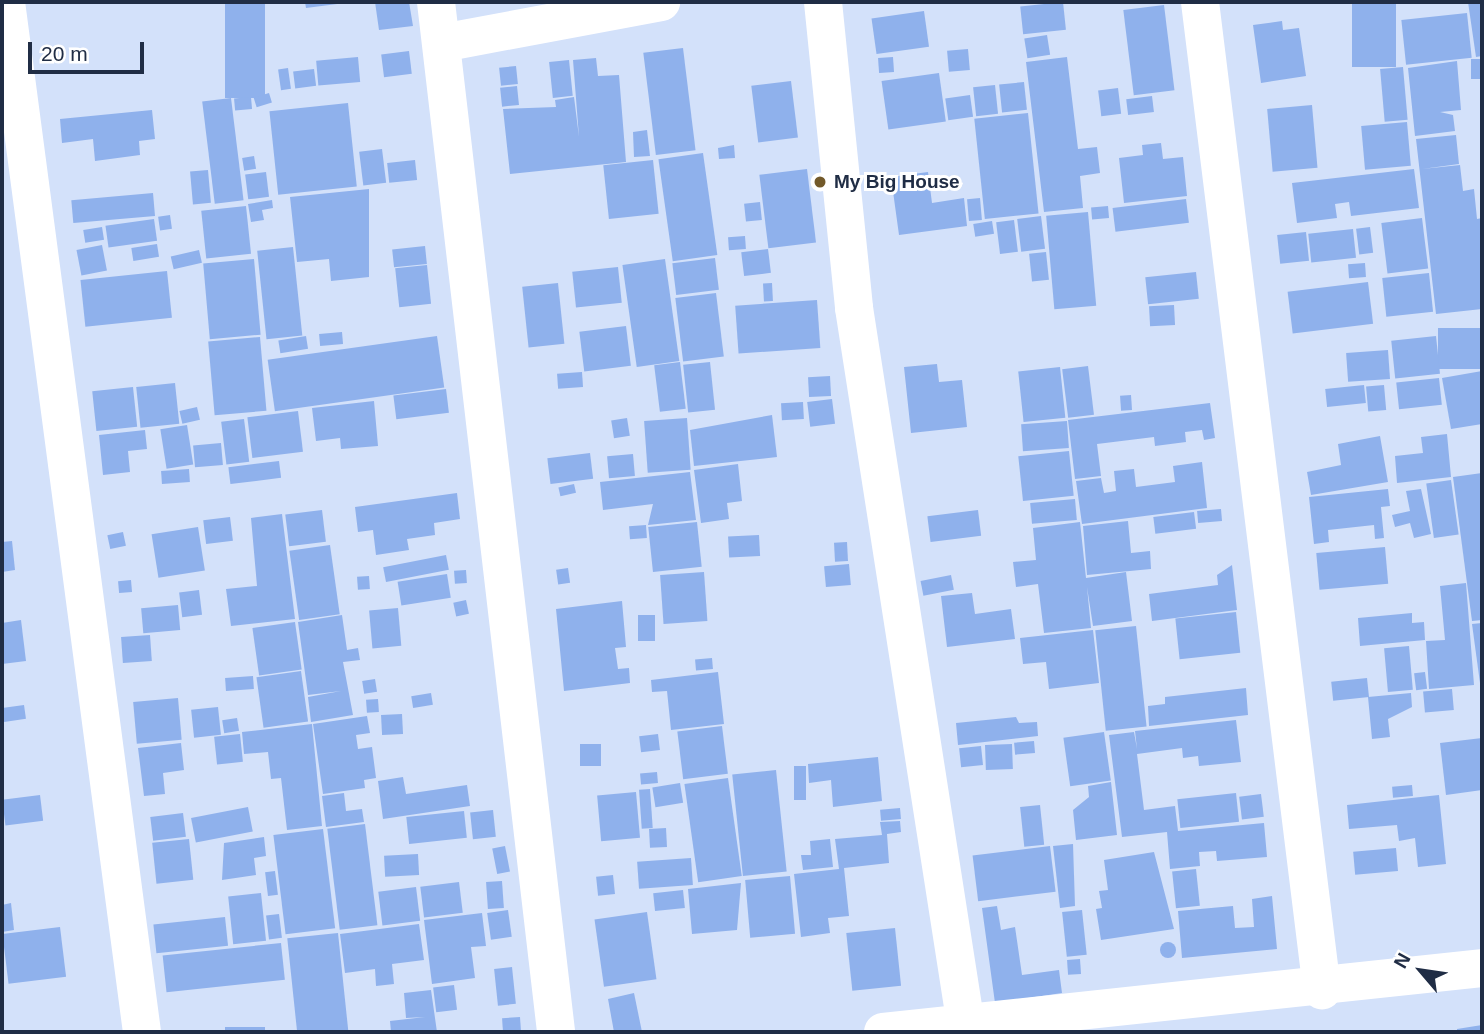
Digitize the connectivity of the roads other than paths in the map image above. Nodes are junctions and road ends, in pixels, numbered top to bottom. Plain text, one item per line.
1 (6, 2) edge
2 (436, 2) edge
3 (661, 2) edge
4 (822, 2) edge
5 (1200, 2) edge
6 (442, 43) junction
7 (14, 165) edge
8 (1482, 968) edge
9 (1322, 990) junction
10 (965, 1019) junction
11 (142, 1032) edge
12 (556, 1032) edge
13 (883, 1032) edge

1 - 7 street
2 - 6 street
3 - 6 street
4 - 10 street
5 - 9 street
6 - 12 street
7 - 11 street
8 - 9 street
9 - 10 street
10 - 13 street

